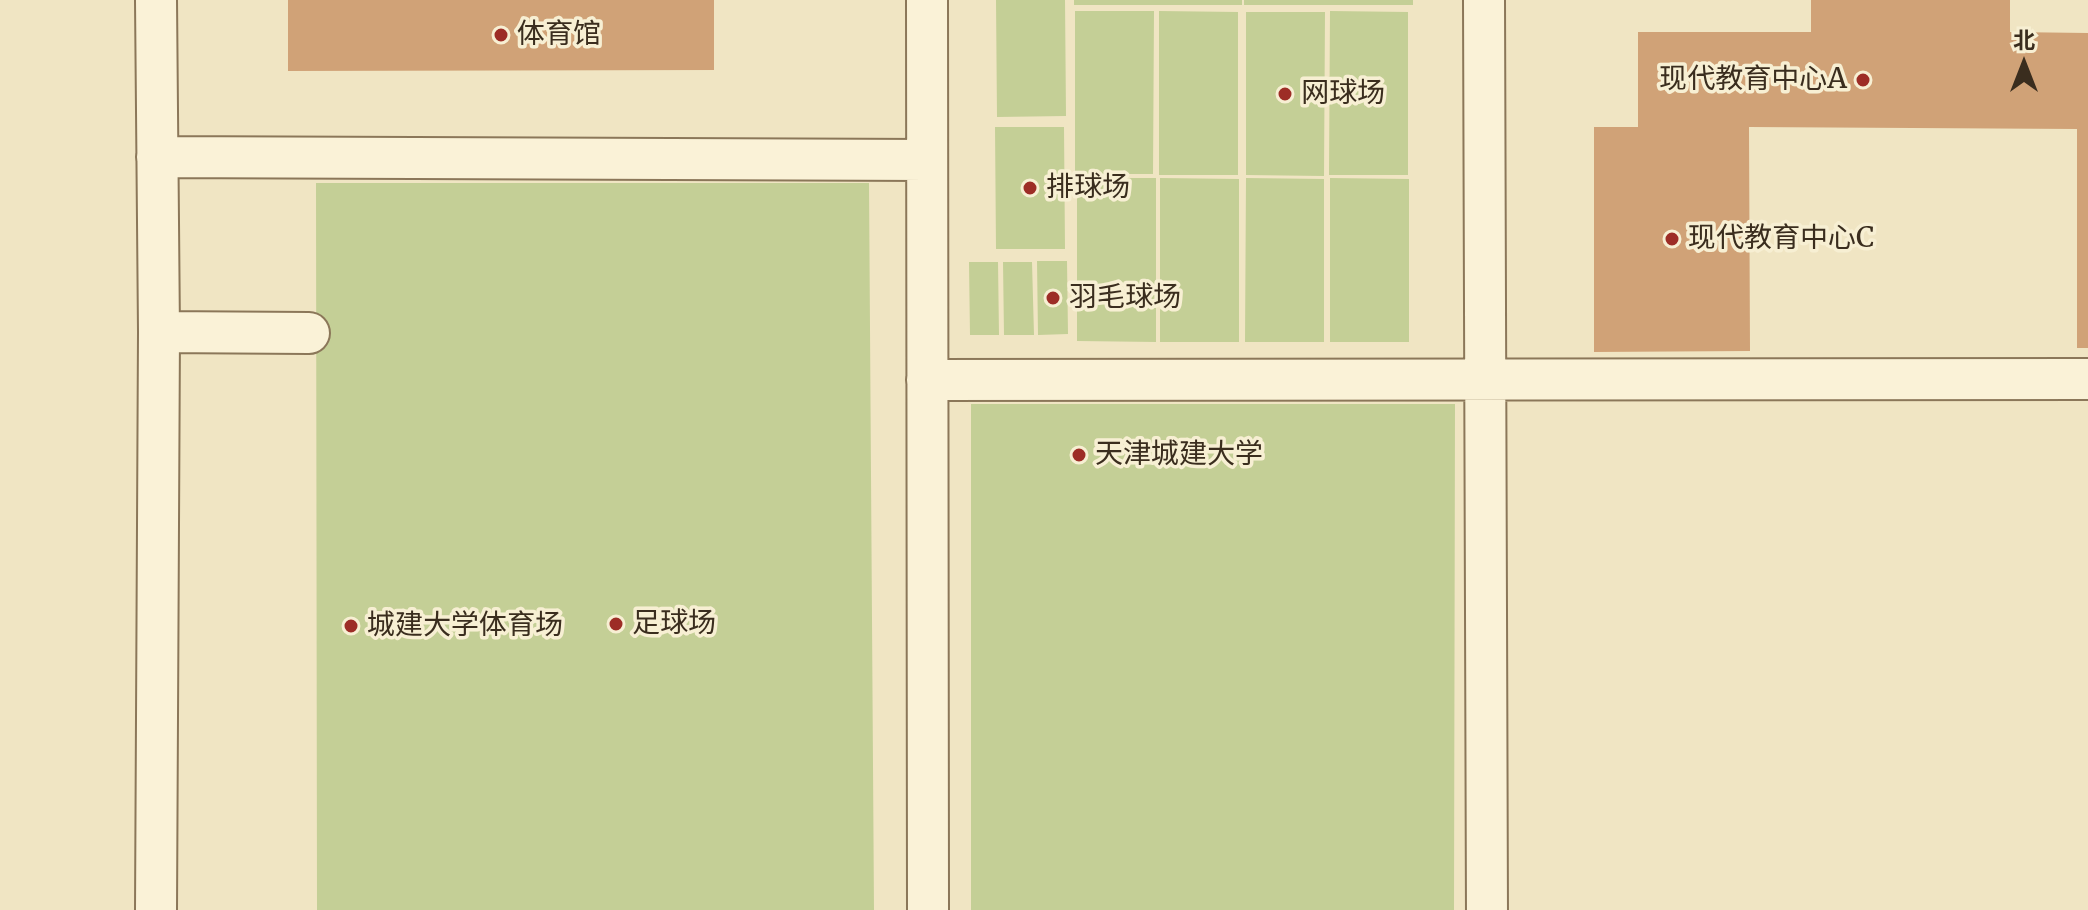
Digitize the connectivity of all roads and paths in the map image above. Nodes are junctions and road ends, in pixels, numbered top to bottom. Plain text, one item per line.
1 (156, 0) edge
2 (927, 0) edge
3 (1484, 0) edge
4 (157, 157) junction
5 (927, 160) junction
6 (159, 332) junction
7 (309, 333) dead end
8 (2088, 379) edge
9 (927, 380) junction
10 (1487, 381) junction
11 (156, 910) edge
12 (928, 910) edge
13 (1487, 910) edge

1 - 4 lane
2 - 5 lane
3 - 10 lane
4 - 5 lane
4 - 6 lane
5 - 9 lane
6 - 7 lane
6 - 11 lane
8 - 10 lane
9 - 10 lane
9 - 12 lane
10 - 13 lane

